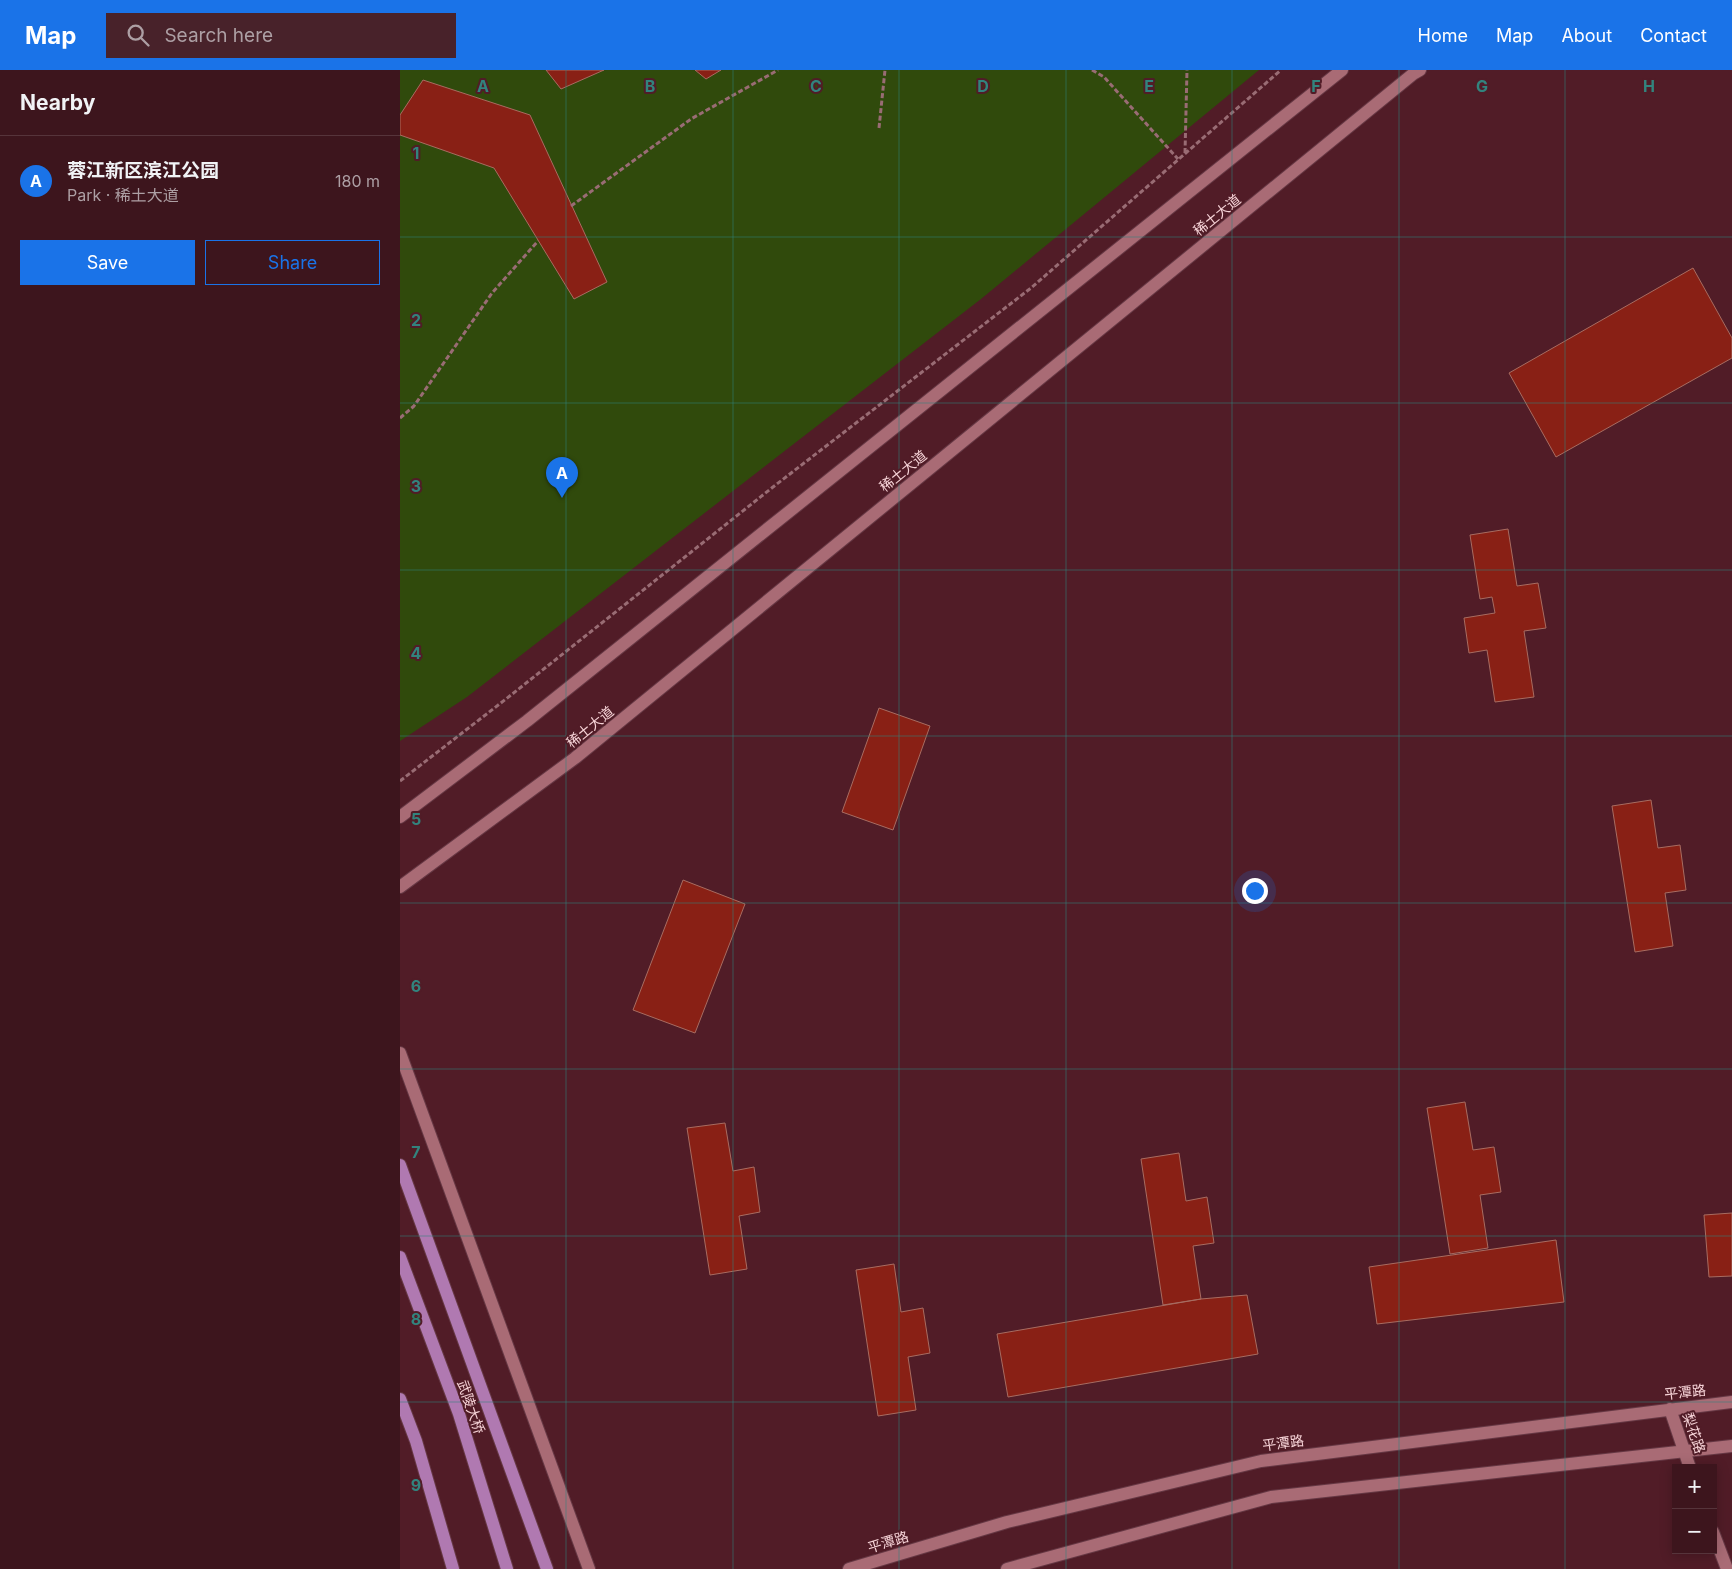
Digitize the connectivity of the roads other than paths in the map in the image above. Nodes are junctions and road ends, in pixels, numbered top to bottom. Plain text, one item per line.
1 (1342, 70) edge
2 (1420, 70) edge
3 (400, 817) edge
4 (400, 887) edge
5 (400, 1053) edge
6 (400, 1165) edge
7 (400, 1257) edge
8 (400, 1399) edge
9 (1732, 1402) edge
10 (1670, 1408) junction
11 (1732, 1446) edge
12 (1685, 1452) junction
13 (1689, 1464) edge
14 (1717, 1543) edge
15 (453, 1569) edge
16 (507, 1569) edge
17 (548, 1569) edge
18 (589, 1569) edge
19 (849, 1569) edge
20 (1007, 1569) edge
21 (1727, 1569) edge

1 - 3 main road
2 - 4 main road, 稀土大道
5 - 18 main road
6 - 17 main road
7 - 16 main road, 武陵大桥
8 - 15 main road
9 - 10 main road, 平潭路
10 - 12 main road, 梨花路
10 - 19 main road, 平潭路
11 - 12 main road
12 - 13 main road, 梨花路
12 - 20 main road
14 - 21 main road

